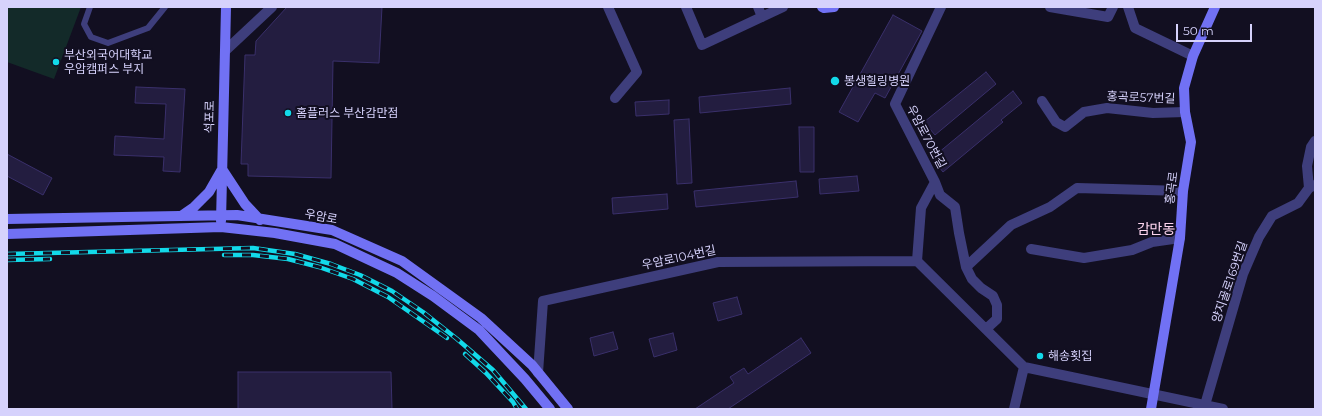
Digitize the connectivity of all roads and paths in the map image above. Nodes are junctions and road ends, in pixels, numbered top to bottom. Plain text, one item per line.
1 (90, 7) edge
2 (165, 7) edge
3 (226, 7) edge
4 (272, 7) edge
5 (608, 7) edge
6 (686, 7) edge
7 (758, 7) edge
8 (783, 7) edge
9 (822, 7) edge
10 (834, 7) edge
11 (941, 7) edge
12 (1050, 7) edge
13 (1113, 7) edge
14 (1128, 7) edge
15 (1215, 7) edge
16 (762, 17) junction
17 (225, 51) junction
18 (1193, 56) junction
19 (615, 98) dead end
20 (1042, 101) dead end
21 (1185, 112) junction
22 (1315, 141) edge
23 (222, 169) junction
24 (935, 182) junction
25 (1312, 187) edge
26 (1183, 191) junction
27 (221, 215) junction
28 (180, 216) junction
29 (7, 219) edge
30 (260, 220) junction
31 (221, 227) junction
32 (7, 234) edge
33 (1180, 238) junction
34 (1031, 249) dead end
35 (917, 261) junction
36 (966, 267) junction
37 (986, 329) junction
38 (1024, 367) junction
39 (538, 372) junction
40 (1154, 395) junction
41 (1205, 405) junction
42 (550, 409) edge
43 (568, 409) edge
44 (1014, 409) edge
45 (1151, 409) edge
46 (1223, 409) edge

1 - 2 lane
3 - 17 main road, 석포로
4 - 17 street
5 - 19 street
6 - 16 street
7 - 16 street
8 - 16 street
9 - 10 main road
11 - 24 street, 우암로70번길
12 - 13 street
14 - 18 street
15 - 18 main road, 홍곡로
17 - 23 main road, 석포로
18 - 21 main road, 홍곡로
20 - 21 street, 홍곡로57번길
21 - 26 main road, 홍곡로
22 - 25 street, 양지골로169번길
23 - 27 main road, 석포로
23 - 28 main road
23 - 30 main road
24 - 35 street, 우암로70번길
24 - 36 street
25 - 41 street, 양지골로169번길
26 - 33 main road, 홍곡로
26 - 36 street
27 - 28 main road, 우암로
27 - 30 main road, 우암로
27 - 31 main road, 석포로
28 - 29 main road, 우암로
30 - 39 main road, 우암로
31 - 32 main road, 우암로
31 - 42 main road, 우암로
33 - 34 street
33 - 40 main road, 홍곡로
35 - 37 street
35 - 39 street, 우암로104번길
36 - 37 street
37 - 38 street
38 - 40 street
38 - 44 street
39 - 43 main road, 우암로
40 - 41 street
40 - 45 main road, 홍곡로
41 - 46 street

